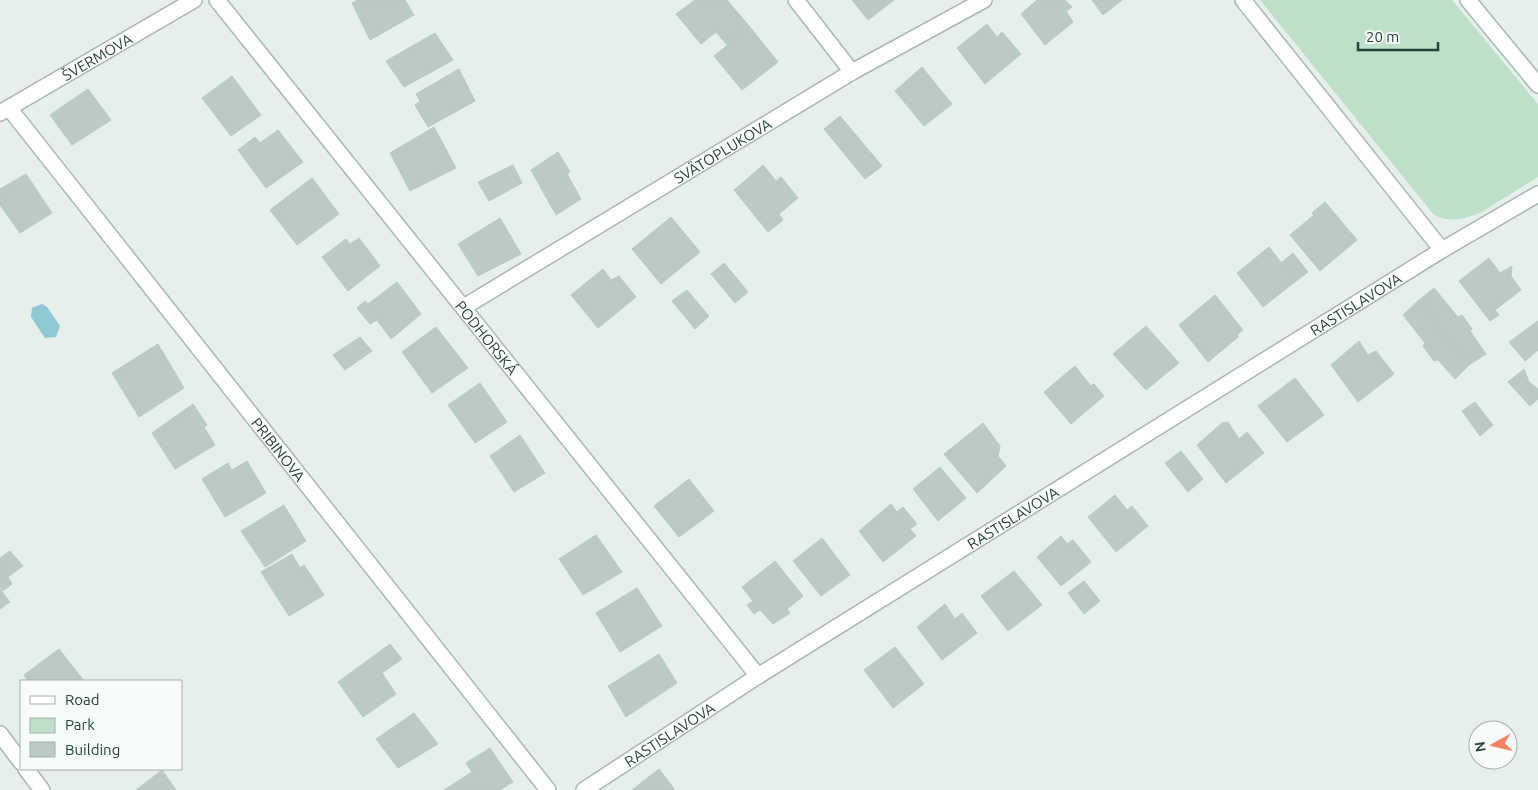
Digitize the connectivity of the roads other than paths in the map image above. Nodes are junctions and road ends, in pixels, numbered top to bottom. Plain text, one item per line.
1 (194, 0) edge
2 (216, 0) edge
3 (796, 0) edge
4 (984, 0) edge
5 (1244, 0) edge
6 (1468, 0) edge
7 (852, 72) junction
8 (1538, 85) edge
9 (5, 110) edge
10 (1538, 194) edge
11 (1442, 250) junction
12 (464, 307) junction
13 (758, 676) junction
14 (0, 734) edge
15 (20, 761) edge
16 (27, 770) edge
17 (42, 790) edge
18 (548, 790) edge
19 (584, 790) edge

1 - 9 street, ŠVERMOVA
2 - 12 street, PODHORSKÁ
3 - 7 street
4 - 7 street, SVÄTOPLUKOVA
5 - 11 street
6 - 8 street
7 - 12 street, SVÄTOPLUKOVA
9 - 18 street, PRIBINOVA
10 - 11 street, RASTISLAVOVA
11 - 13 street, RASTISLAVOVA
12 - 13 street, PODHORSKÁ
13 - 19 street, RASTISLAVOVA
14 - 15 street
16 - 17 street

